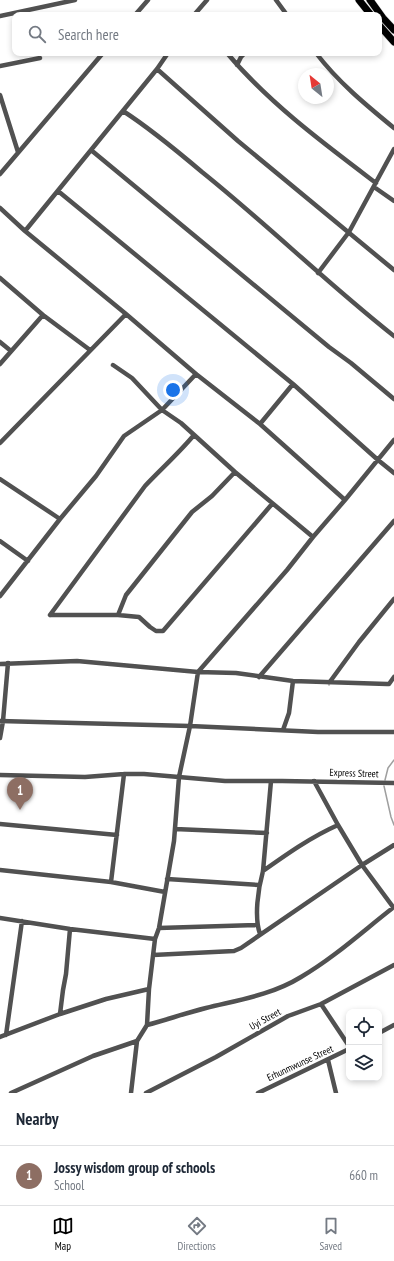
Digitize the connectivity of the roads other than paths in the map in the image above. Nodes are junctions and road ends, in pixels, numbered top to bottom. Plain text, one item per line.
1 (74, 0) edge
2 (148, 0) edge
3 (207, 0) edge
4 (276, 0) edge
5 (359, 0) edge
6 (370, 0) edge
7 (18, 12) edge
8 (138, 12) edge
9 (197, 12) edge
10 (285, 12) edge
11 (369, 12) edge
12 (380, 12) edge
13 (12, 13) edge
14 (382, 14) edge
15 (0, 16) edge
16 (393, 27) edge
17 (382, 28) edge
18 (394, 42) edge
19 (100, 56) edge
20 (166, 56) edge
21 (230, 56) edge
22 (242, 56) edge
23 (318, 56) edge
24 (40, 58) dead end
25 (237, 65) junction
26 (0, 66) edge
27 (156, 69) junction
28 (0, 95) edge
29 (123, 111) junction
30 (394, 128) edge
31 (394, 149) edge
32 (91, 150) junction
33 (18, 152) junction
34 (0, 174) edge
35 (375, 185) junction
36 (58, 191) junction
37 (394, 201) edge
38 (0, 208) edge
39 (25, 231) junction
40 (349, 232) junction
41 (394, 270) edge
42 (318, 273) junction
43 (0, 278) edge
44 (126, 314) junction
45 (43, 315) junction
46 (394, 336) edge
47 (0, 342) edge
48 (90, 350) junction
49 (11, 351) junction
50 (0, 364) edge
51 (113, 365) dead end
52 (196, 374) junction
53 (293, 384) junction
54 (394, 399) edge
55 (162, 410) junction
56 (260, 424) junction
57 (194, 435) junction
58 (394, 440) edge
59 (0, 443) edge
60 (378, 460) junction
61 (234, 472) junction
62 (394, 473) edge
63 (0, 479) edge
64 (345, 500) junction
65 (272, 504) junction
66 (60, 519) junction
67 (394, 521) edge
68 (313, 537) junction
69 (0, 541) edge
70 (28, 561) junction
71 (0, 596) edge
72 (394, 599) edge
73 (118, 615) junction
74 (8, 663) junction
75 (0, 664) edge
76 (198, 672) junction
77 (259, 677) junction
78 (394, 678) edge
79 (293, 681) junction
80 (329, 683) junction
81 (2, 721) edge
82 (190, 726) junction
83 (283, 730) junction
84 (394, 732) edge
85 (0, 738) edge
86 (0, 774) edge
87 (124, 774) junction
88 (179, 778) junction
89 (271, 781) junction
90 (314, 781) junction
91 (394, 783) edge
92 (0, 824) edge
93 (338, 825) junction
94 (175, 829) junction
95 (267, 833) junction
96 (117, 835) junction
97 (394, 845) edge
98 (362, 865) junction
99 (0, 870) edge
100 (263, 871) junction
101 (167, 879) junction
102 (111, 882) junction
103 (259, 884) junction
104 (165, 892) junction
105 (394, 907) edge
106 (0, 918) edge
107 (22, 921) junction
108 (257, 925) junction
109 (159, 928) junction
110 (70, 929) junction
111 (260, 934) junction
112 (155, 939) junction
113 (153, 955) junction
114 (394, 965) edge
115 (148, 989) junction
116 (321, 1004) junction
117 (60, 1014) junction
118 (147, 1025) junction
119 (394, 1025) edge
120 (382, 1031) edge
121 (6, 1035) junction
122 (0, 1037) edge
123 (137, 1041) junction
124 (348, 1045) edge
125 (346, 1049) edge
126 (328, 1060) junction
127 (270, 1087) junction
128 (10, 1093) edge
129 (131, 1093) edge
130 (146, 1093) edge
131 (258, 1093) edge
132 (272, 1093) edge
133 (336, 1093) edge

1 - 7 street
2 - 8 street
3 - 9 street
4 - 10 street
5 - 11 main road
6 - 12 main road
13 - 15 street
14 - 16 main road
17 - 18 main road
19 - 33 street
20 - 27 street
21 - 25 street
22 - 25 street
23 - 30 street
24 - 26 street
25 - 35 street
27 - 29 street
27 - 40 street
28 - 33 street
29 - 32 street
29 - 42 street
31 - 35 street
32 - 36 street
32 - 54 street
33 - 34 street
35 - 37 street
35 - 40 street
36 - 39 street
36 - 53 street
38 - 39 street
39 - 44 street
40 - 41 street
40 - 42 street
42 - 46 street
43 - 45 street
44 - 48 street
44 - 52 street
45 - 48 street
45 - 49 street
47 - 49 street
48 - 59 street
49 - 50 street
51 - 55 street
52 - 55 street
52 - 56 street
53 - 56 street
53 - 60 street
55 - 57 street
55 - 66 street
56 - 64 street
57 - 61 street
57 - 73 street
58 - 60 street
60 - 62 street
60 - 64 street
61 - 65 street
61 - 73 street
63 - 66 street
64 - 68 street
65 - 68 street
65 - 73 street
66 - 70 street
67 - 77 street
68 - 76 street
69 - 70 street
70 - 71 street
72 - 80 street
74 - 75 street
74 - 76 street
74 - 81 street
76 - 77 street
76 - 82 street
77 - 79 street
78 - 80 street
79 - 80 street
79 - 83 street
81 - 82 street
81 - 85 street
82 - 83 street
82 - 88 street
83 - 84 street
86 - 87 street, Express Street
87 - 88 street, Express Street
87 - 96 street
88 - 89 street, Express Street
88 - 94 street
89 - 90 street, Express Street
89 - 95 street
90 - 91 street, Express Street
90 - 93 street
92 - 96 street
93 - 98 street
93 - 100 street
94 - 95 street
94 - 101 street
95 - 100 street
96 - 102 street
97 - 98 street
98 - 105 street
98 - 111 street
99 - 102 street
100 - 103 street
101 - 103 street
101 - 104 street
102 - 104 street
103 - 108 street
104 - 109 street
105 - 118 street
106 - 107 street
107 - 110 street
107 - 121 street
108 - 109 street
108 - 111 street
109 - 112 street
110 - 112 street
110 - 117 street
111 - 113 street
112 - 113 street
113 - 115 street
114 - 116 street, Uyi Street
115 - 117 street
115 - 118 street
116 - 124 street
116 - 130 street, Uyi Street
117 - 121 street
118 - 123 street
119 - 120 street
121 - 122 street
123 - 128 street
123 - 129 street
125 - 126 street, Erhunmwunse Street
126 - 127 street, Erhunmwunse Street
126 - 133 street
127 - 131 street, Erhunmwunse Street
127 - 132 street

